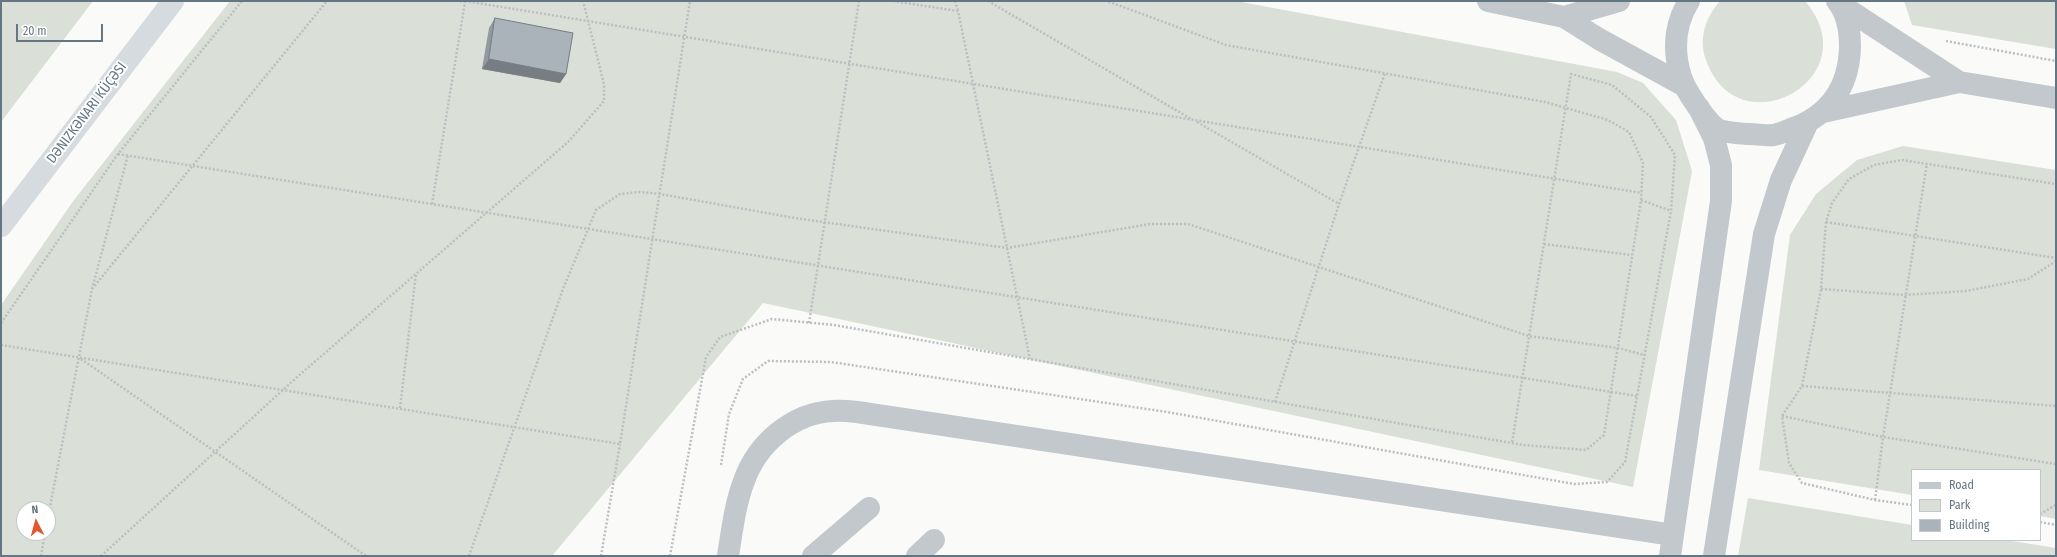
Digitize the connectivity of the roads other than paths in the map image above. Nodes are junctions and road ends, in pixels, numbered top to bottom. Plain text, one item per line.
1 (173, 1) edge
2 (1488, 1) edge
3 (1619, 1) edge
4 (1689, 1) edge
5 (1839, 3) edge
6 (1564, 17) junction
7 (1959, 82) junction
8 (1683, 85) junction
9 (2056, 98) edge
10 (1699, 108) junction
11 (1815, 118) junction
12 (1, 226) edge
13 (869, 508) dead end
14 (934, 540) dead end
15 (1671, 546) edge
16 (728, 556) edge
17 (812, 556) edge
18 (917, 556) edge
19 (1714, 556) edge

1 - 12 highway
2 - 6 lane
3 - 6 lane
4 - 8 lane
5 - 7 lane
5 - 11 lane
6 - 8 lane
7 - 9 lane
7 - 11 lane
8 - 10 lane
10 - 11 lane
10 - 15 lane
11 - 19 lane
13 - 17 lane
14 - 18 lane
15 - 16 lane

